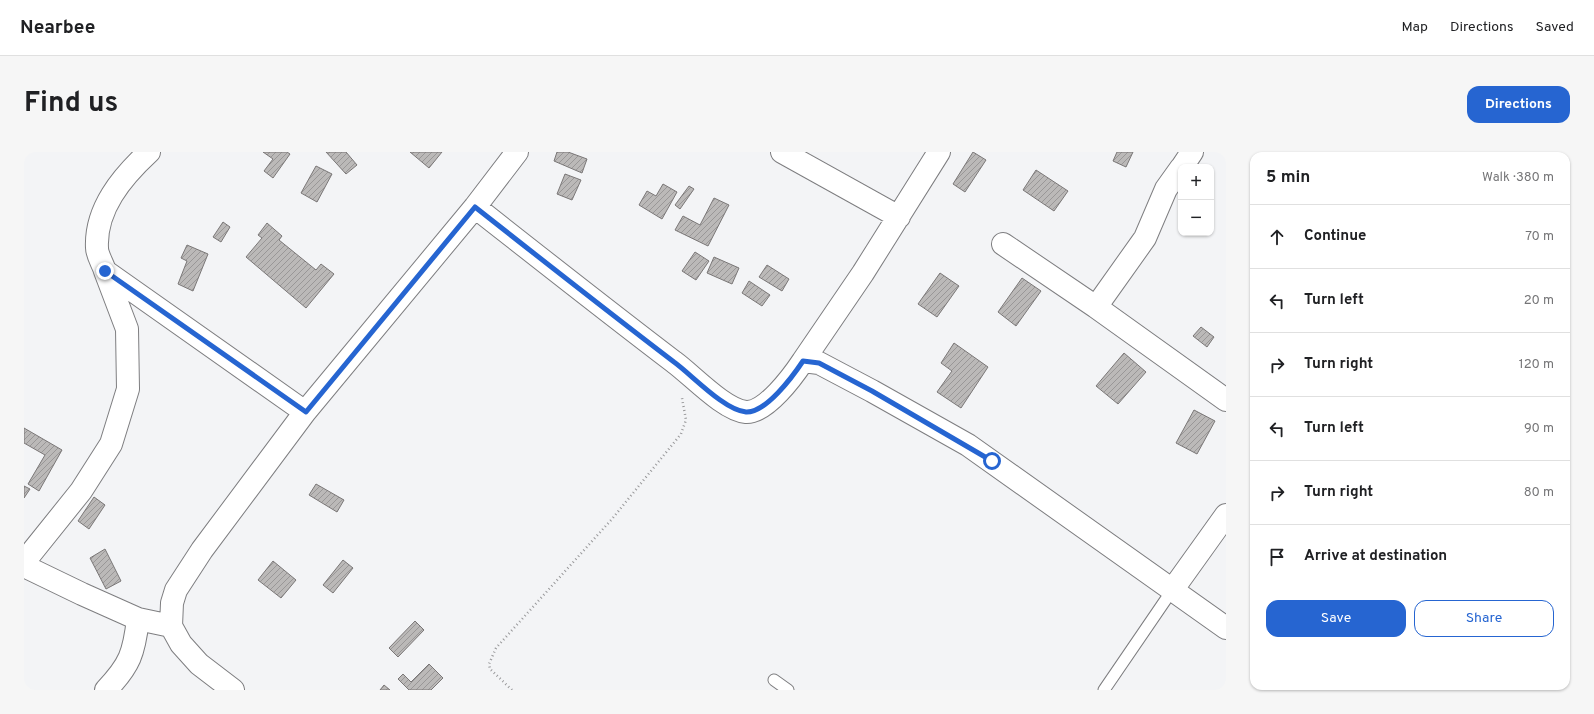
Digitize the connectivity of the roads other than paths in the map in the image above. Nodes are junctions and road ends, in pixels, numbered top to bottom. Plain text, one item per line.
1 (148, 152) edge
2 (517, 152) edge
3 (782, 152) edge
4 (939, 152) edge
5 (1192, 152) edge
6 (1184, 164) edge
7 (1178, 172) edge
8 (475, 207) junction
9 (899, 217) junction
10 (1003, 244) dead end
11 (105, 271) junction
12 (1096, 308) junction
13 (803, 361) junction
14 (1226, 400) edge
15 (306, 412) junction
16 (1226, 515) edge
17 (24, 562) edge
18 (24, 566) edge
19 (1173, 589) junction
20 (138, 619) junction
21 (171, 626) junction
22 (1226, 628) edge
23 (774, 680) dead end
24 (106, 690) edge
25 (233, 690) edge
26 (788, 690) edge
27 (1104, 690) edge

1 - 11 street
2 - 8 street
3 - 9 street
4 - 9 street
5 - 6 street
7 - 12 street
8 - 13 street
8 - 15 street
9 - 13 street
10 - 12 street
11 - 15 street
11 - 17 street
12 - 14 street
13 - 19 street
15 - 21 street
16 - 19 street
18 - 20 street
19 - 22 street
19 - 27 lane
20 - 21 street
20 - 24 street
21 - 25 street
23 - 26 lane

